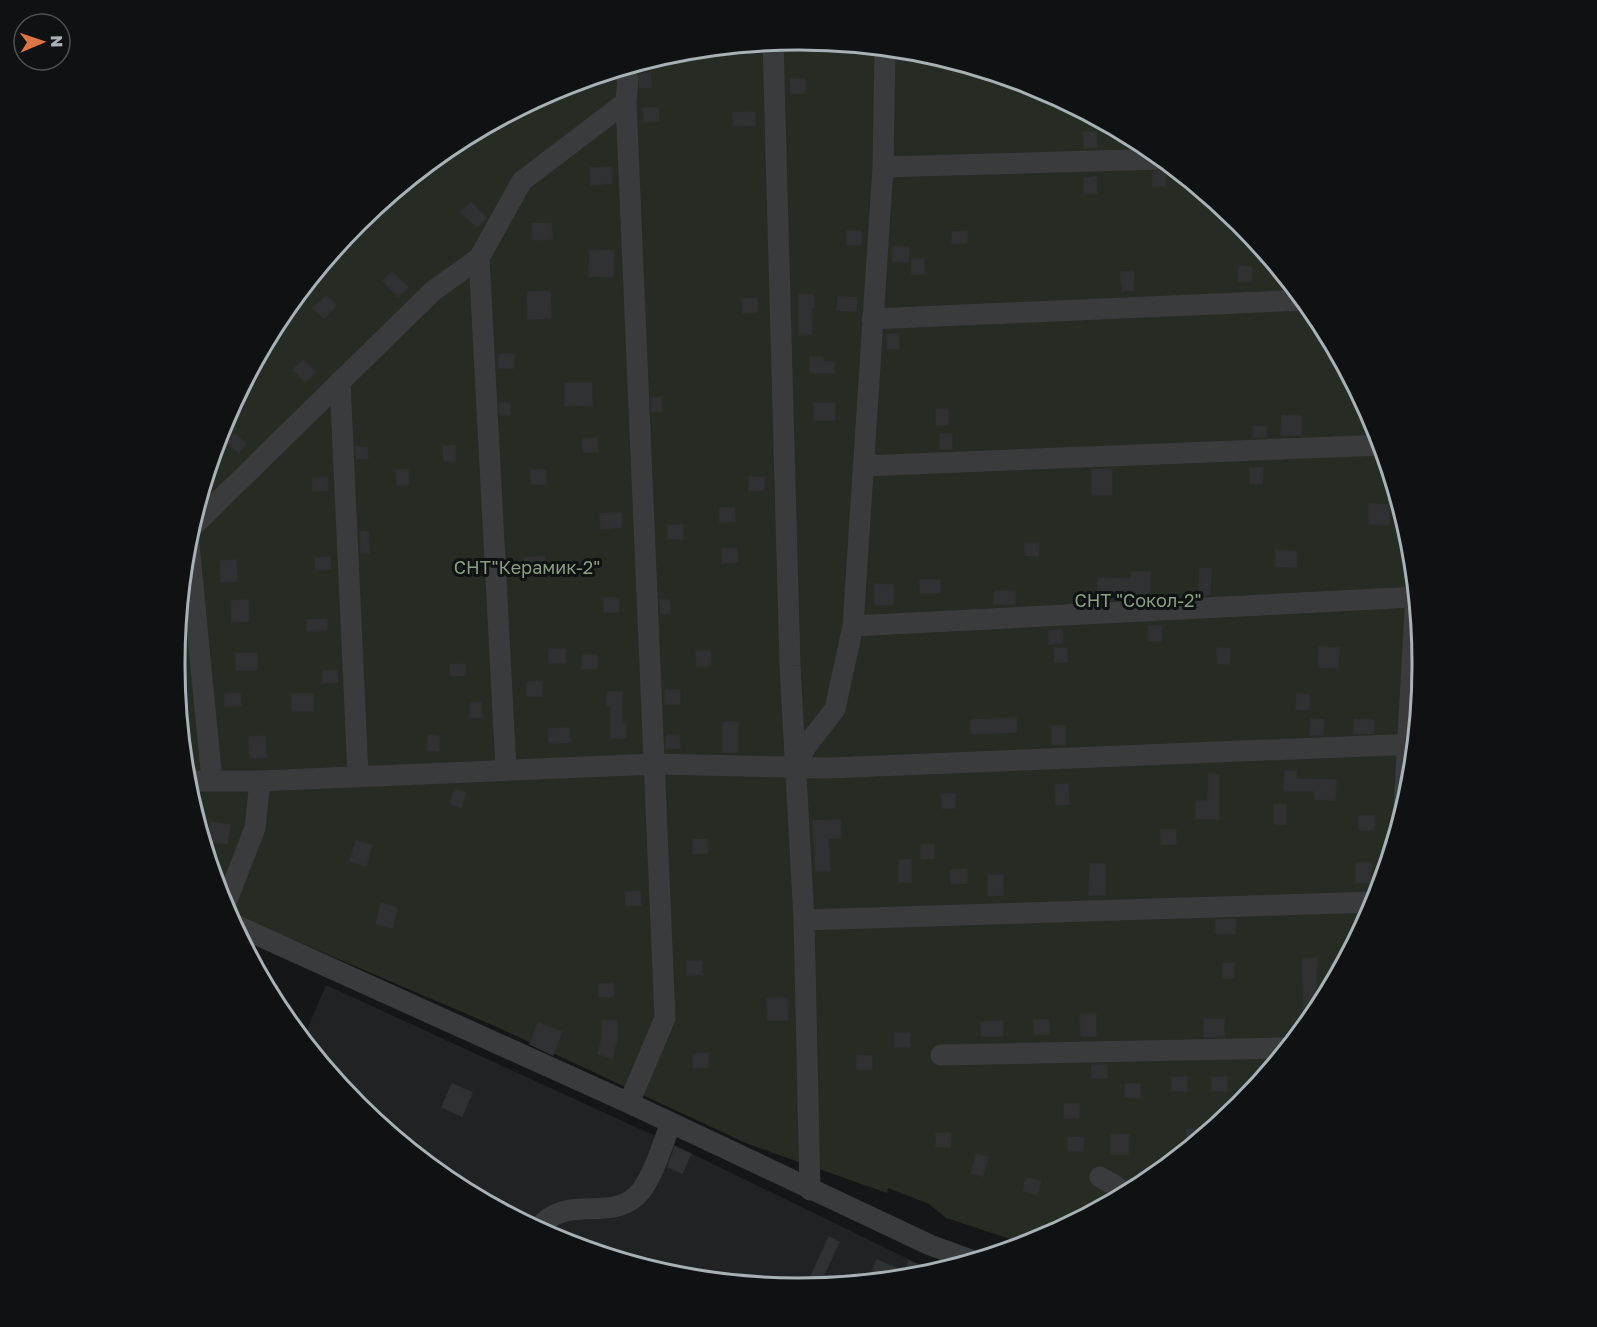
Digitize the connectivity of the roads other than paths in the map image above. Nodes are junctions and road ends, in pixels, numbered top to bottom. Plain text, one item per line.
1 (772, 51) edge
2 (885, 56) edge
3 (625, 75) edge
4 (626, 102) junction
5 (1149, 159) edge
6 (883, 167) junction
7 (479, 258) junction
8 (1294, 300) edge
9 (872, 319) junction
10 (340, 381) junction
11 (1372, 445) edge
12 (863, 466) junction
13 (202, 517) edge
14 (192, 572) edge
15 (1408, 597) edge
16 (853, 626) junction
17 (1407, 744) edge
18 (655, 764) junction
19 (795, 765) junction
20 (506, 769) junction
21 (358, 775) junction
22 (212, 780) junction
23 (196, 781) edge
24 (260, 781) junction
25 (230, 895) edge
26 (1364, 902) edge
27 (804, 920) junction
28 (246, 930) edge
29 (1277, 1048) edge
30 (941, 1055) dead end
31 (629, 1103) junction
32 (671, 1123) junction
33 (1100, 1177) dead end
34 (1118, 1188) edge
35 (810, 1190) junction
36 (545, 1222) edge
37 (960, 1256) edge

1 - 19 street
2 - 6 street
3 - 4 street
4 - 7 street
4 - 18 street
5 - 6 street
6 - 9 street
7 - 10 street
7 - 20 street
8 - 9 street
9 - 12 street
10 - 13 street
10 - 21 street
11 - 12 street
12 - 16 street
14 - 22 street
15 - 16 street
16 - 19 street
17 - 19 street
18 - 19 street
18 - 20 street
18 - 31 street
19 - 27 street
20 - 21 street
21 - 24 street
22 - 23 street
22 - 24 street
24 - 25 street
26 - 27 street
27 - 35 street
28 - 31 street
29 - 30 street
31 - 32 street
32 - 35 street
32 - 36 street
33 - 34 street
35 - 37 street

